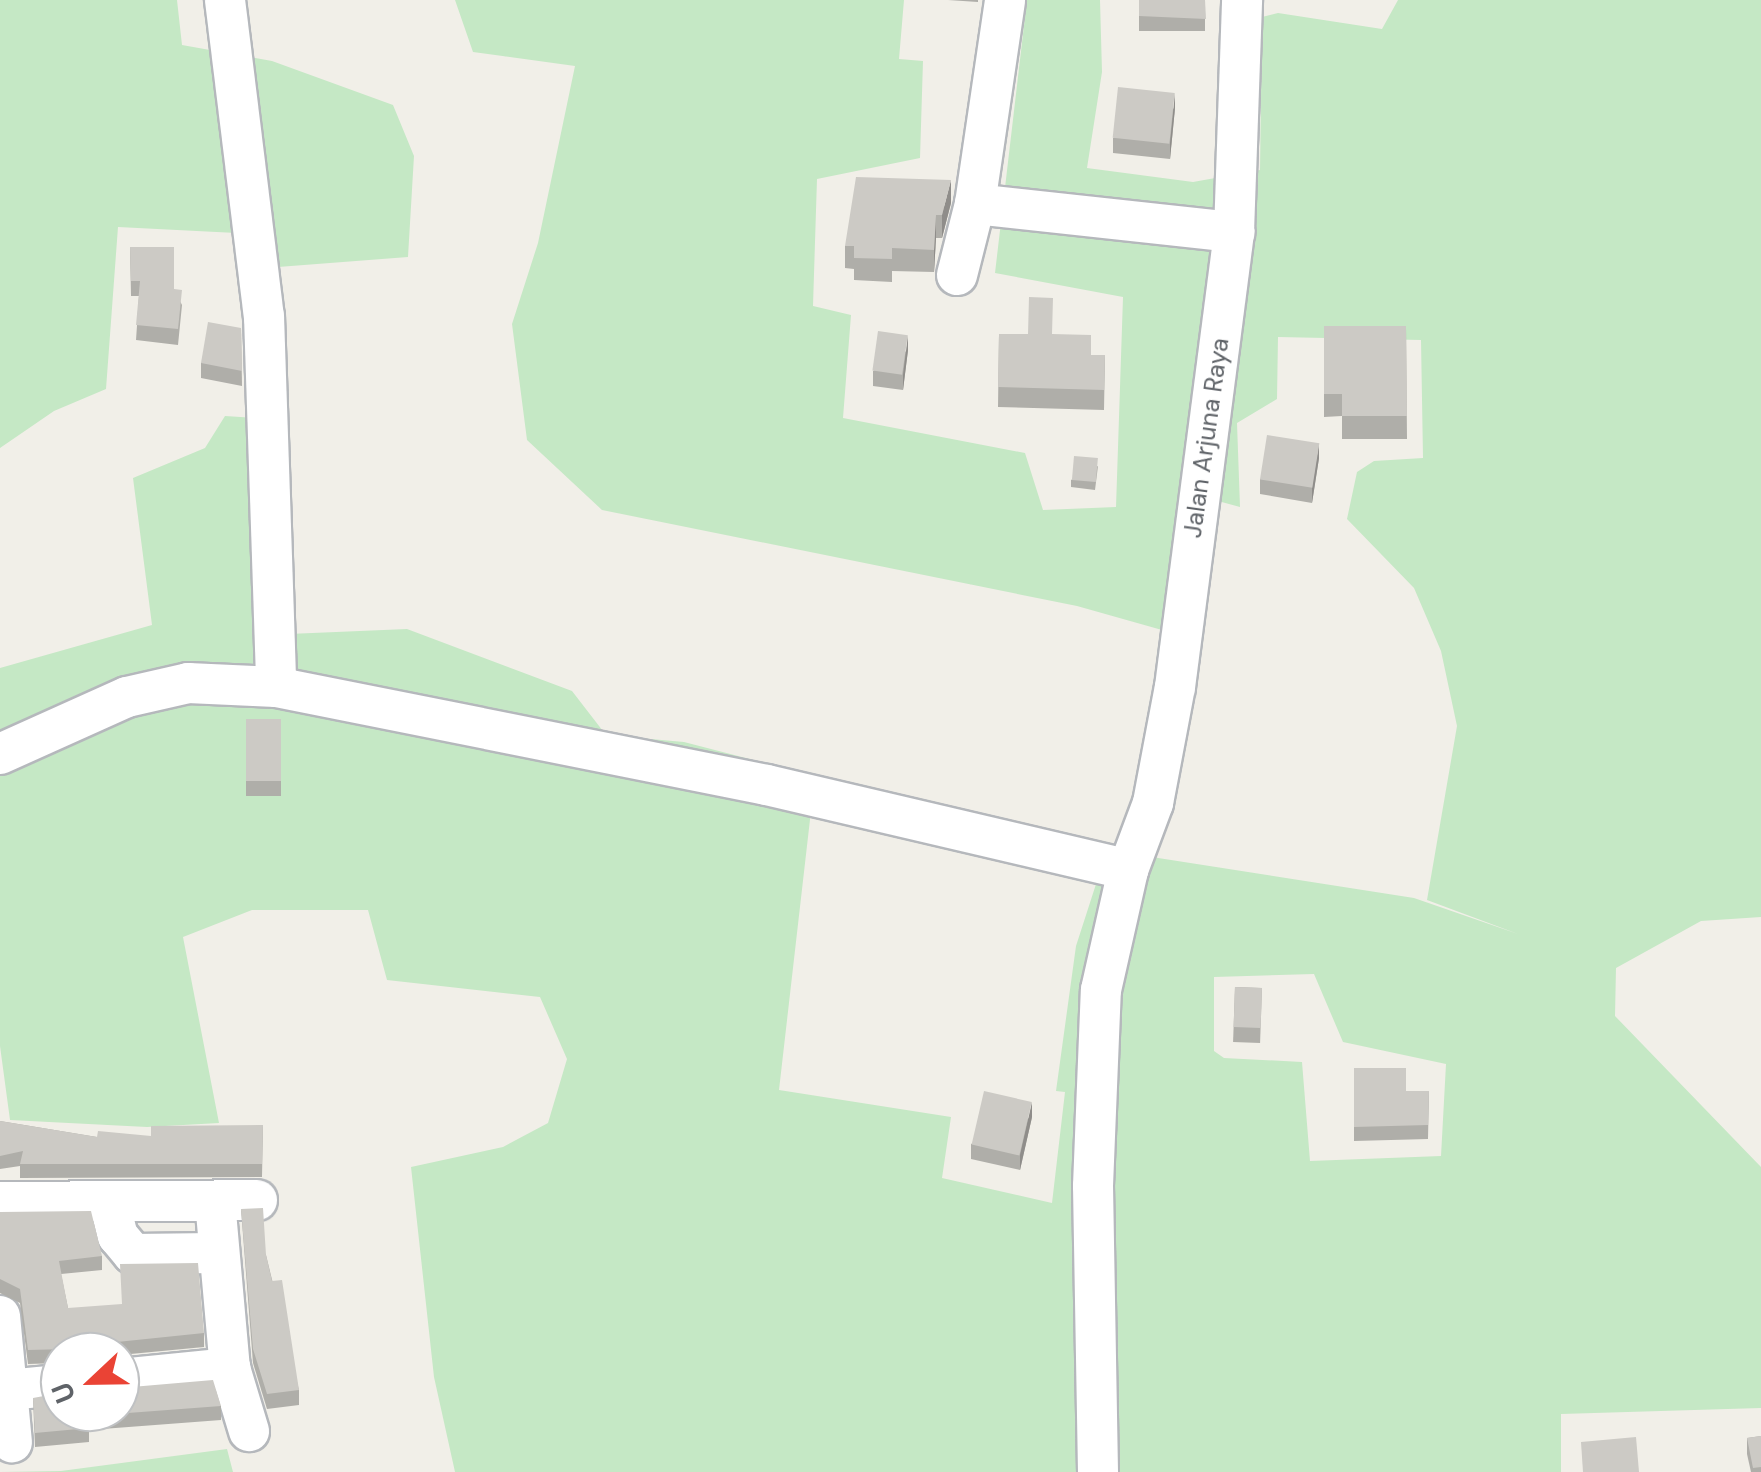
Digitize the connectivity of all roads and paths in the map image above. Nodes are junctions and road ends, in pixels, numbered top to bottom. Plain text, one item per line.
1 (225, 0) edge
2 (1005, 0) edge
3 (1242, 0) edge
4 (974, 204) junction
5 (1234, 232) junction
6 (957, 276) dead end
7 (276, 687) junction
8 (0, 754) edge
9 (1128, 870) junction
10 (215, 1200) junction
11 (256, 1200) dead end
12 (108, 1201) junction
13 (0, 1202) edge
14 (215, 1253) junction
15 (0, 1316) edge
16 (230, 1368) junction
17 (140, 1377) edge
18 (40, 1387) edge
19 (7, 1390) junction
20 (249, 1430) dead end
21 (12, 1442) dead end
22 (1098, 1472) edge

1 - 7 street
2 - 4 street
3 - 5 street, Jalan Arjuna Raya
4 - 5 street
4 - 6 street
5 - 9 street, Jalan Arjuna Raya
7 - 8 street
7 - 9 street
9 - 22 street, Jalan Arjuna Raya
10 - 11 street
10 - 12 street
10 - 14 street
12 - 13 street
12 - 14 street
14 - 16 street
15 - 19 street
16 - 17 street
16 - 20 street
18 - 19 street
19 - 21 street

